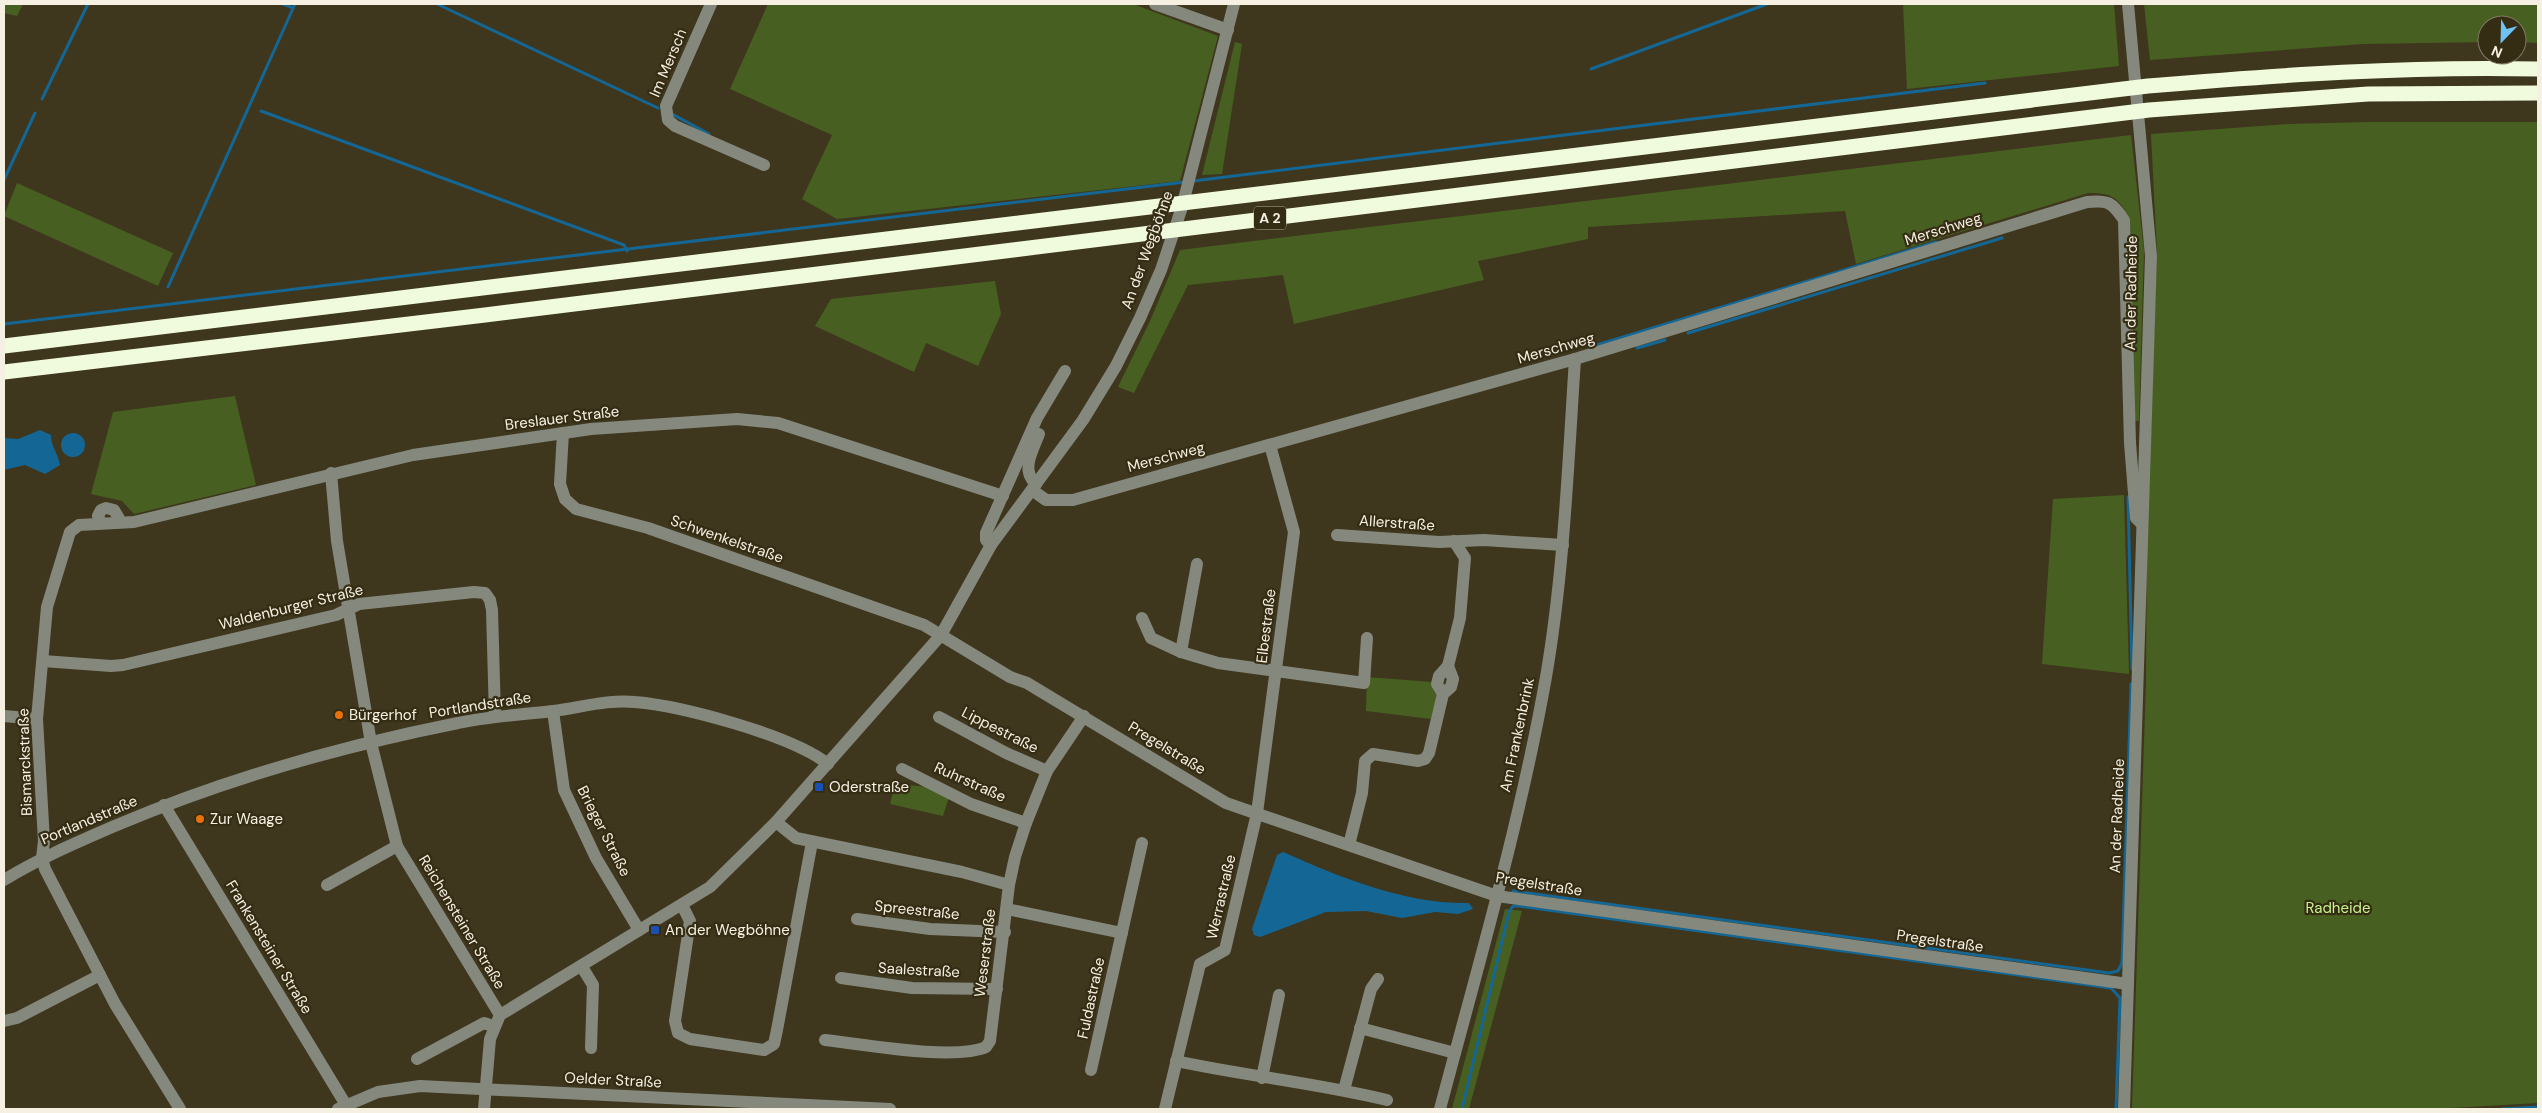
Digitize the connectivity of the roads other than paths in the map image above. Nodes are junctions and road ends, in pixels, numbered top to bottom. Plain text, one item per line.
1 (711, 4) edge
2 (1155, 4) edge
3 (1234, 4) edge
4 (2128, 4) edge
5 (1228, 30) junction
6 (2538, 69) edge
7 (2538, 93) edge
8 (764, 166) dead end
9 (2087, 202) joint
10 (4, 346) edge
11 (1575, 360) junction
12 (1065, 371) dead end
13 (4, 372) edge
14 (1051, 397) junction
15 (563, 433) junction
16 (1270, 445) junction
17 (331, 473) junction
18 (1034, 487) junction
19 (1003, 496) junction
20 (2141, 523) junction
21 (70, 532) joint
22 (1337, 536) dead end
23 (1484, 540) junction
24 (1454, 542) junction
25 (991, 545) junction
26 (1563, 546) junction
27 (1465, 558) junction
28 (1197, 564) dead end
29 (348, 609) junction
30 (1142, 618) dead end
31 (941, 635) junction
32 (1367, 638) dead end
33 (1181, 652) junction
34 (43, 661) junction
35 (1276, 672) junction
36 (553, 711) junction
37 (4, 716) edge
38 (1084, 716) junction
39 (495, 717) junction
40 (939, 717) dead end
41 (37, 718) junction
42 (371, 743) junction
43 (828, 764) junction
44 (902, 769) dead end
45 (1047, 771) junction
46 (164, 805) junction
47 (1257, 813) junction
48 (776, 822) junction
49 (1026, 823) junction
50 (812, 842) junction
51 (1142, 843) dead end
52 (1349, 845) junction
53 (398, 846) junction
54 (42, 858) junction
55 (4, 880) edge
56 (327, 885) dead end
57 (1010, 885) junction
58 (1497, 896) junction
59 (682, 906) junction
60 (1007, 910) junction
61 (857, 919) dead end
62 (639, 930) junction
63 (1005, 932) junction
64 (1122, 933) junction
65 (582, 967) junction
66 (100, 975) junction
67 (841, 978) dead end
68 (1378, 979) dead end
69 (2128, 984) junction
70 (997, 989) junction
71 (1279, 995) dead end
72 (4, 1020) edge
73 (496, 1020) junction
74 (1360, 1028) junction
75 (825, 1040) dead end
76 (591, 1048) dead end
77 (1455, 1052) junction
78 (417, 1059) dead end
79 (1176, 1061) junction
80 (1091, 1070) dead end
81 (1262, 1078) junction
82 (1344, 1090) junction
83 (487, 1091) junction
84 (1387, 1100) dead end
85 (342, 1107) edge
86 (180, 1109) edge
87 (484, 1109) edge
88 (890, 1109) edge
89 (1165, 1109) edge
90 (1440, 1109) edge
91 (2124, 1109) edge

1 - 8 street, Im Mersch
2 - 5 street
3 - 5 street, An der Wegböhne
4 - 20 street, An der Radheide
5 - 18 street, An der Wegböhne
6 - 10 highway, A 2
7 - 13 highway, A 2
9 - 11 street, Merschweg
9 - 20 street, An der Radheide
11 - 16 street, Merschweg
11 - 26 street, Am Frankenbrink
12 - 14 street
14 - 18 street
14 - 19 street
15 - 17 street, Breslauer Straße
15 - 19 street, Breslauer Straße
15 - 31 street, Schwenkelstraße
16 - 18 street, Merschweg
16 - 35 street, Elbestraße
17 - 21 street, Breslauer Straße
17 - 29 street, Reichensteiner Straße
18 - 25 street, An der Wegböhne
19 - 25 street
20 - 69 street, An der Radheide
21 - 34 street, Bismarckstraße
22 - 24 street, Allerstraße
23 - 24 street, Allerstraße
23 - 26 street, Allerstraße
23 - 27 street
24 - 27 street, Allerstraße
25 - 31 street, An der Wegböhne
26 - 58 street, Am Frankenbrink
27 - 52 street
28 - 33 street
29 - 34 street, Waldenburger Straße
29 - 39 street, Waldenburger Straße
29 - 42 street, Reichensteiner Straße
30 - 33 street
31 - 38 street, Pregelstraße
31 - 43 street, An der Wegböhne
32 - 35 street
33 - 35 street
34 - 41 street, Bismarckstraße
35 - 47 street, Elbestraße
36 - 39 street, Portlandstraße
36 - 43 street, Portlandstraße
36 - 62 street, Brieger Straße
37 - 41 street
38 - 45 street, Weserstraße
38 - 47 street, Pregelstraße
39 - 42 street, Portlandstraße
40 - 45 street, Lippestraße
41 - 54 street, Bismarckstraße
42 - 46 street, Portlandstraße
42 - 53 street, Reichensteiner Straße
43 - 48 street, An der Wegböhne
44 - 49 street, Ruhrstraße
45 - 49 street, Weserstraße
46 - 54 street, Portlandstraße
46 - 85 street, Frankensteiner Straße
47 - 52 street, Pregelstraße
47 - 79 street, Werrastraße
48 - 50 street
48 - 59 street, An der Wegböhne
49 - 57 street, Weserstraße
50 - 57 street
50 - 59 street
51 - 64 street, Fuldastraße
52 - 58 street, Pregelstraße
53 - 56 street
53 - 73 street, Reichensteiner Straße
54 - 55 street, Portlandstraße
54 - 66 street, Bismarckstraße
57 - 60 street, Weserstraße
58 - 69 street, Pregelstraße
58 - 77 street, Am Frankenbrink
59 - 62 street, An der Wegböhne
60 - 63 street, Weserstraße
60 - 64 street
61 - 63 street, Spreestraße
62 - 65 street, An der Wegböhne
63 - 70 street, Weserstraße
64 - 80 street, Fuldastraße
65 - 73 street, An der Wegböhne
65 - 76 street
66 - 72 street
66 - 86 street, Bismarckstraße
67 - 70 street, Saalestraße
68 - 74 street
69 - 91 street, An der Radheide
70 - 75 street, Weserstraße
71 - 81 street
73 - 78 street, An der Wegböhne
73 - 83 street
74 - 77 street
74 - 82 street
77 - 90 street, Am Frankenbrink
79 - 81 street
79 - 89 street, Werrastraße
81 - 82 street
82 - 84 street
83 - 85 street, Oelder Straße
83 - 87 street
83 - 88 street, Oelder Straße

